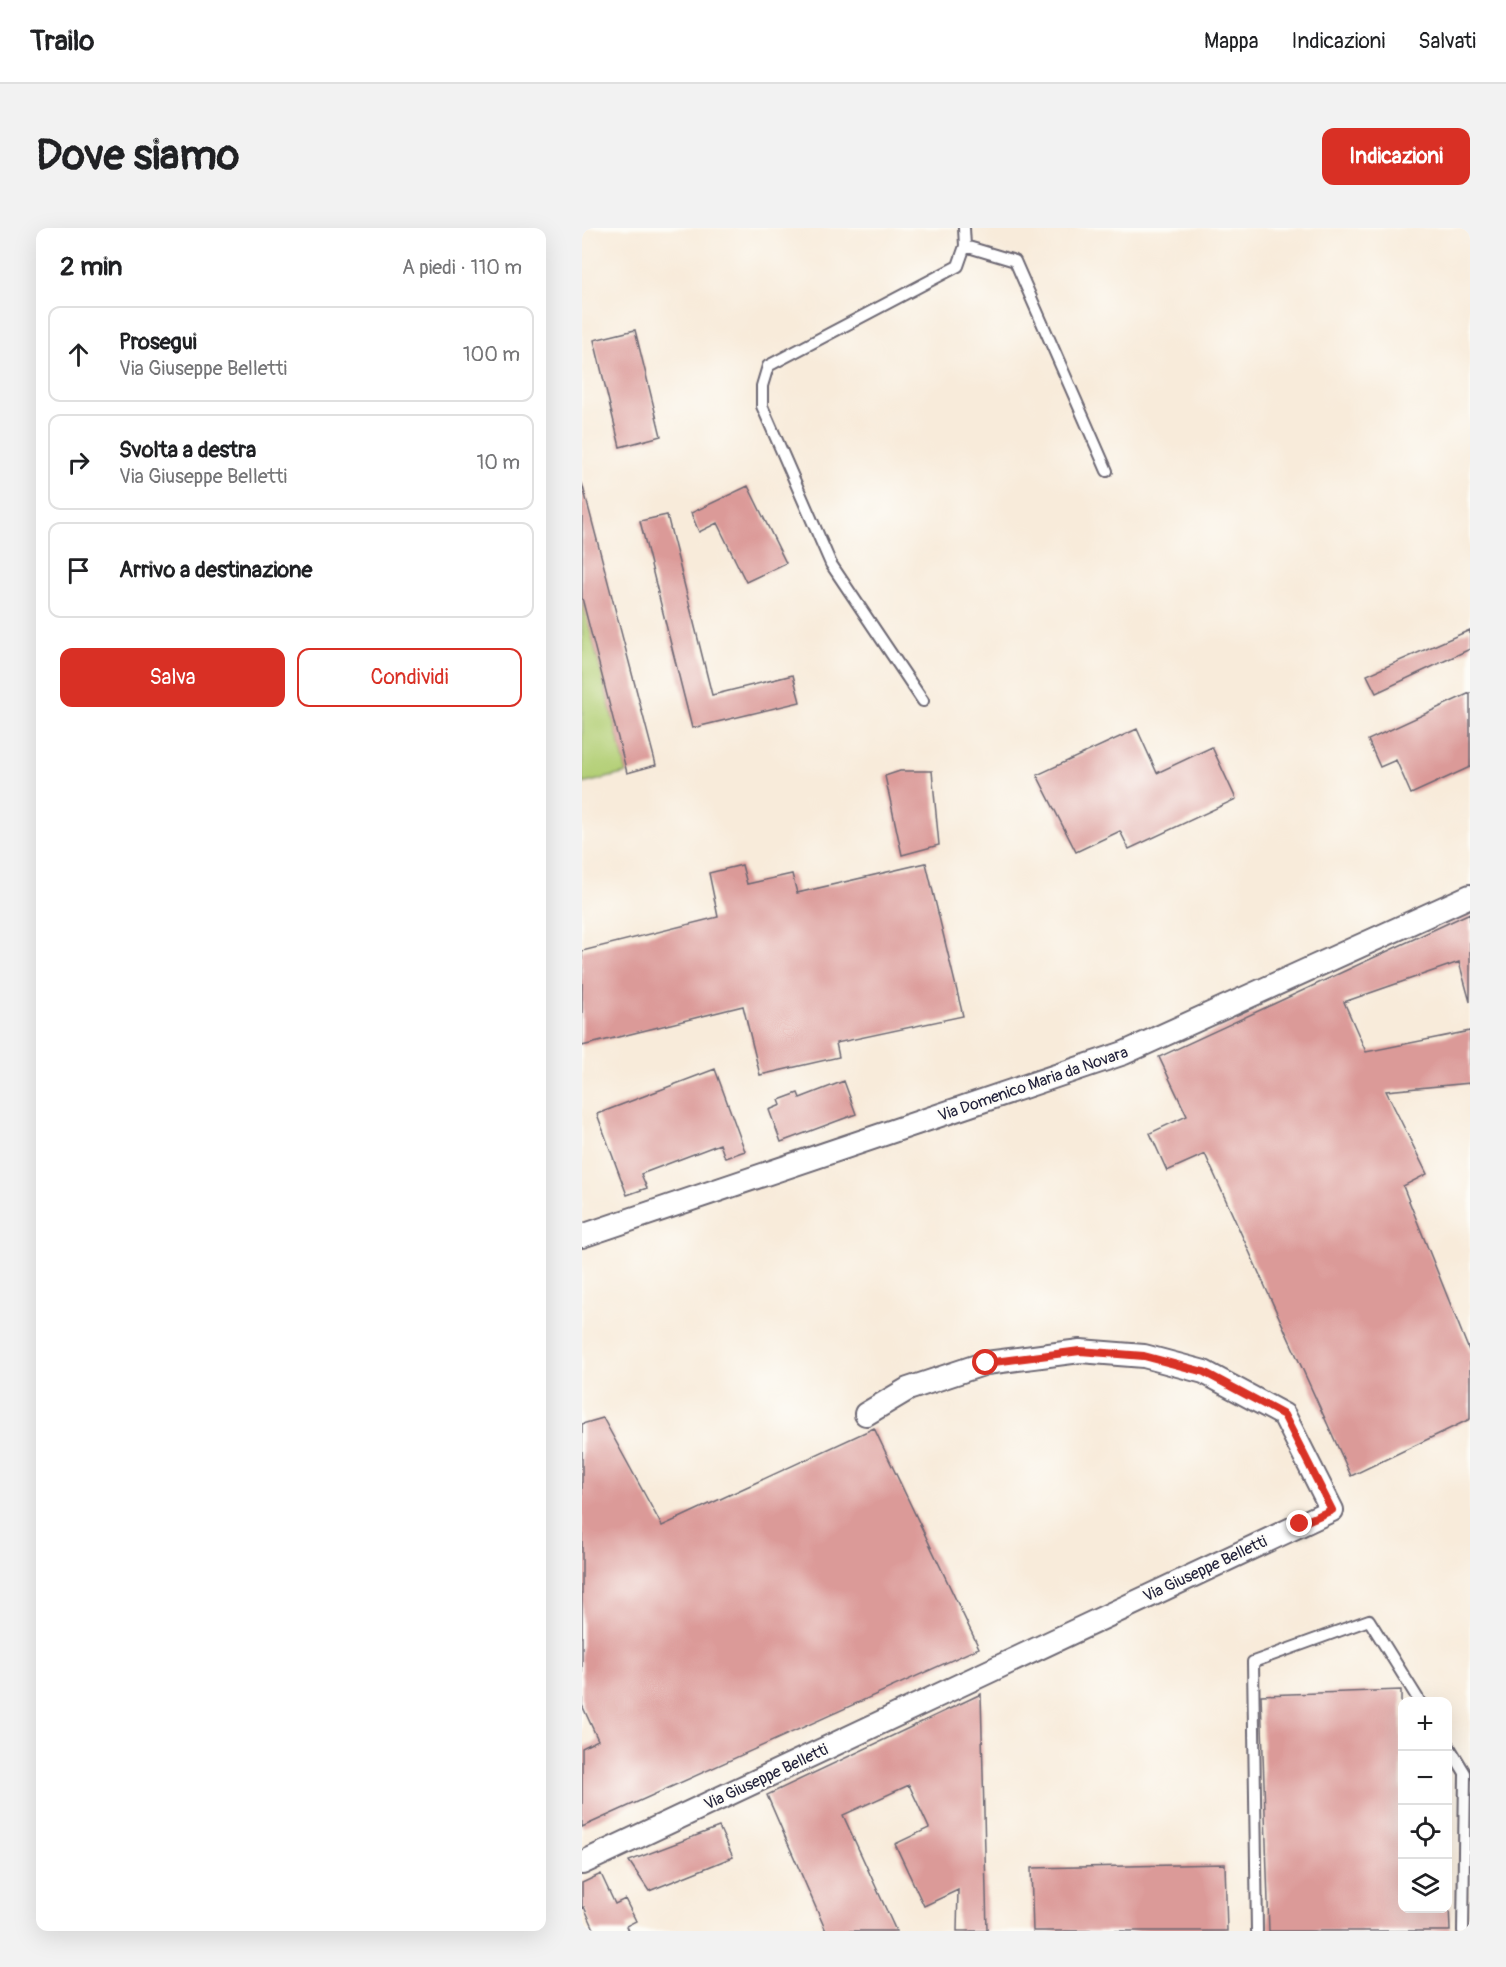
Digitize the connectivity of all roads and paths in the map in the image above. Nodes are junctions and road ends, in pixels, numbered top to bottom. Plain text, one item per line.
1 (964, 228) edge
2 (965, 246) junction
3 (1107, 471) dead end
4 (922, 701) dead end
5 (1470, 896) edge
6 (582, 1236) edge
7 (866, 1414) dead end
8 (1417, 1697) edge
9 (1452, 1751) edge
10 (582, 1863) edge
11 (1257, 1931) edge
12 (1463, 1931) edge

1 - 2 lane
2 - 3 lane
2 - 4 lane
5 - 6 street, Via Domenico Maria da Novara
7 - 10 street, Via Giuseppe Belletti
8 - 11 lane
9 - 12 lane

